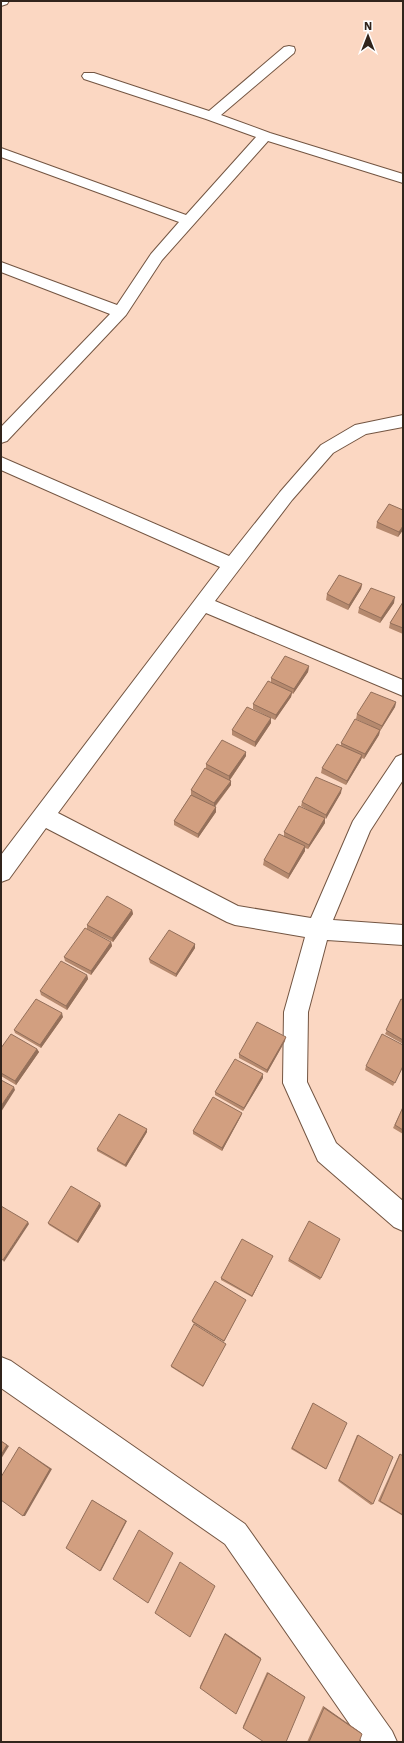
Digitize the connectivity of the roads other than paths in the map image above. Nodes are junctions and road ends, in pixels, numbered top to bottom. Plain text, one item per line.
1 (289, 50) dead end
2 (89, 76) dead end
3 (211, 116) junction
4 (265, 136) junction
5 (1, 152) edge
6 (403, 179) edge
7 (189, 221) junction
8 (1, 267) edge
9 (120, 312) junction
10 (8, 419) edge
11 (403, 421) edge
12 (1, 437) edge
13 (1, 463) edge
14 (232, 565) junction
15 (204, 604) junction
16 (403, 688) edge
17 (403, 763) edge
18 (43, 816) junction
19 (1, 872) edge
20 (318, 929) junction
21 (403, 935) edge
22 (403, 1218) edge
23 (1, 1371) edge
24 (381, 1742) edge

1 - 3 street
2 - 3 street
3 - 4 street
4 - 6 street
4 - 7 street
5 - 7 street
7 - 9 street
8 - 9 street
9 - 10 street
10 - 12 street
11 - 14 street
13 - 14 street
14 - 15 street
15 - 16 street
15 - 18 street
17 - 20 street
18 - 19 street
18 - 20 street
20 - 21 street
20 - 22 street
23 - 24 street

